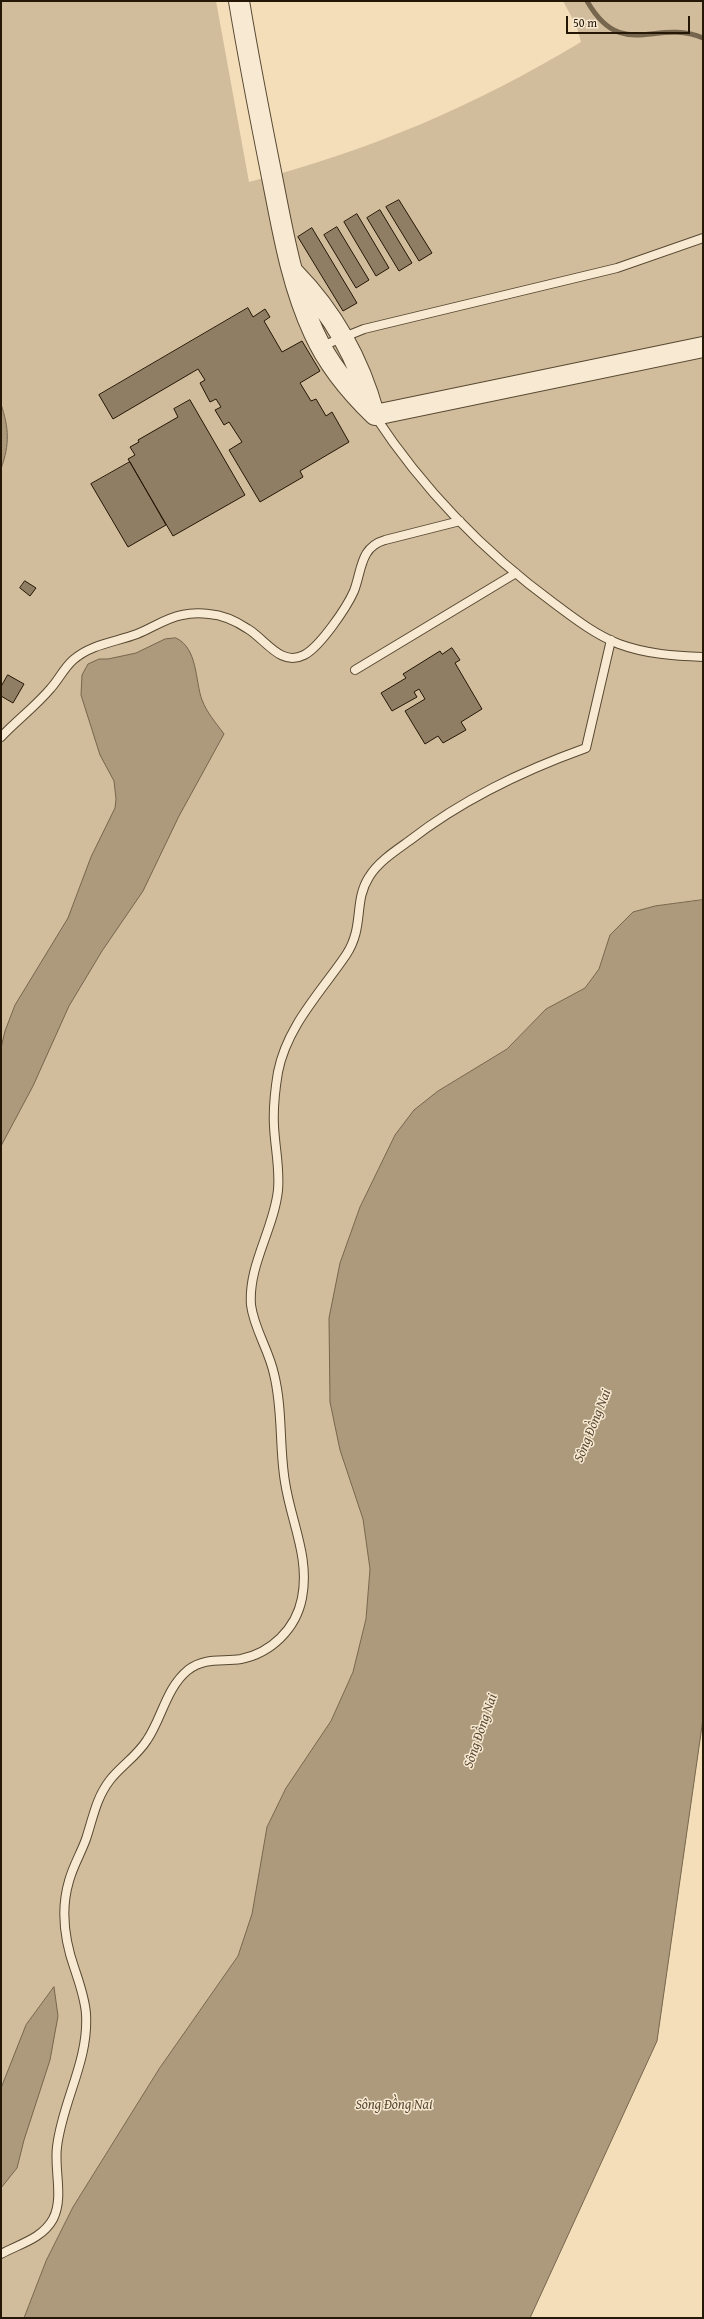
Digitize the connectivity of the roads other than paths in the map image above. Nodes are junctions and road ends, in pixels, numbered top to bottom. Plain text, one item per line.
1 (239, 1) edge
2 (703, 238) edge
3 (293, 272) junction
4 (344, 336) junction
5 (321, 347) junction
6 (703, 347) edge
7 (374, 415) junction
8 (460, 522) junction
9 (516, 573) junction
10 (611, 640) junction
11 (703, 657) edge
12 (355, 670) dead end
13 (1, 737) edge
14 (1, 2254) edge

1 - 3 street
2 - 4 lane
3 - 4 street
3 - 5 street
4 - 5 lane
4 - 7 street
5 - 7 street
6 - 7 street
7 - 8 lane
8 - 9 lane
8 - 13 lane
9 - 10 lane
9 - 12 lane
10 - 11 lane
10 - 14 lane

